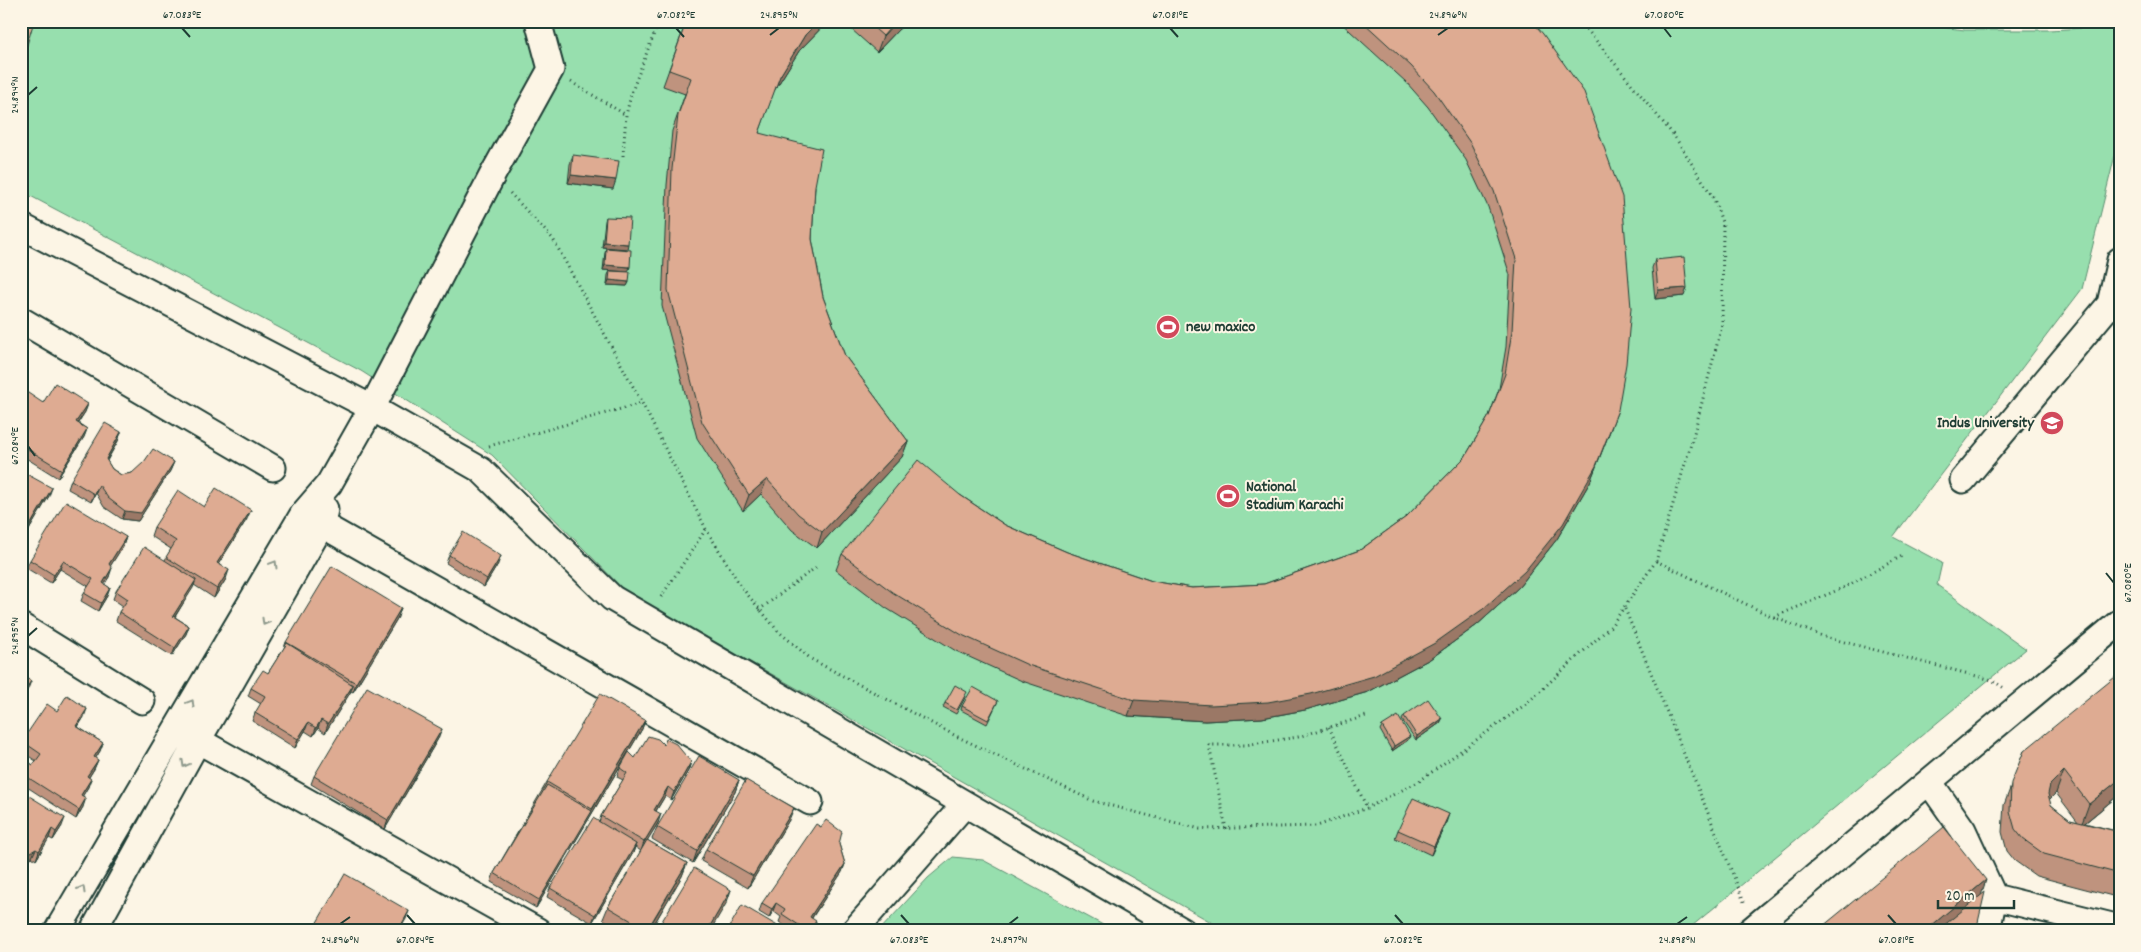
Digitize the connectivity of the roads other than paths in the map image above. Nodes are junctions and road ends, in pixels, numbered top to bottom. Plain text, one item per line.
1 (538, 21) edge
2 (21, 226) edge
3 (2120, 260) edge
4 (2115, 306) edge
5 (21, 320) edge
6 (372, 408) junction
7 (273, 468) dead end
8 (1963, 480) dead end
9 (312, 519) junction
10 (2120, 622) edge
11 (21, 626) edge
12 (142, 701) dead end
13 (187, 735) junction
14 (1930, 782) junction
15 (810, 802) dead end
16 (965, 804) junction
17 (1994, 897) junction
18 (1753, 928) edge
19 (2120, 928) edge
20 (57, 931) edge
21 (93, 931) edge
22 (538, 931) edge
23 (854, 931) edge
24 (1184, 931) edge
25 (1987, 931) edge

1 - 6 street
2 - 6 street
3 - 4 street
4 - 8 street
5 - 7 street
6 - 9 street
6 - 16 street
9 - 13 street
9 - 15 street
10 - 14 street
11 - 12 street
20 -> 13 street
13 -> 21 street
13 - 22 street
14 - 17 street
14 - 18 street
16 - 23 street
16 - 24 street
17 - 19 street
17 - 25 street

